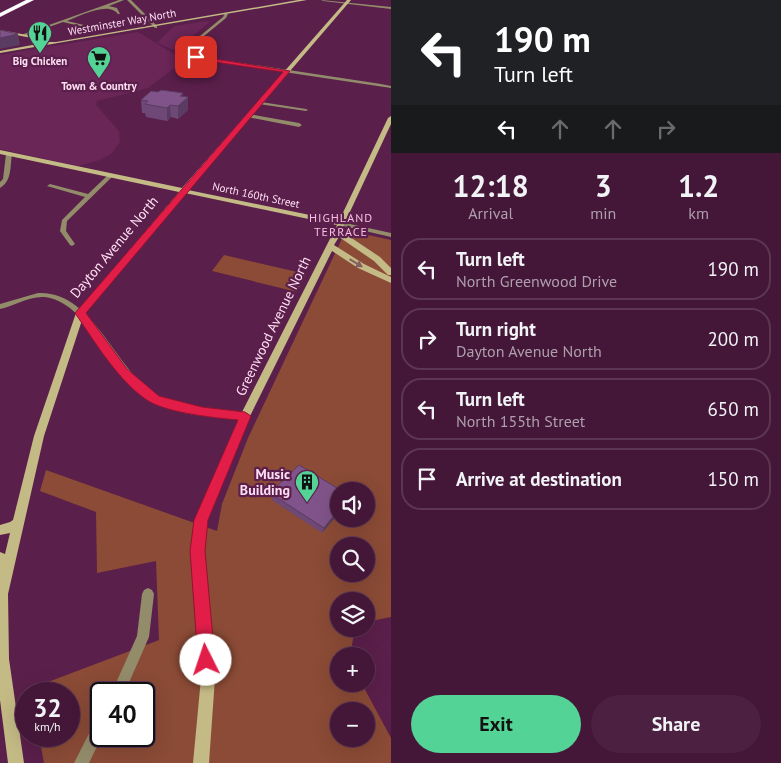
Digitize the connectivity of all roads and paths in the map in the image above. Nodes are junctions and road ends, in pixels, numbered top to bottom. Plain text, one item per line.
1 (24, 0) edge
2 (31, 0) edge
3 (122, 0) edge
4 (129, 0) edge
5 (304, 0) edge
6 (323, 0) edge
7 (348, 1) edge
8 (105, 6) junction
9 (391, 8) edge
10 (0, 13) edge
11 (119, 13) dead end
12 (226, 14) junction
13 (64, 20) junction
14 (83, 26) dead end
15 (155, 26) junction
16 (0, 32) edge
17 (23, 35) junction
18 (47, 44) junction
19 (0, 52) edge
20 (287, 71) junction
21 (391, 87) edge
22 (261, 103) junction
23 (306, 110) dead end
24 (249, 116) junction
25 (391, 118) edge
26 (299, 124) dead end
27 (0, 152) edge
28 (9, 154) junction
29 (110, 176) junction
30 (0, 186) edge
31 (50, 186) dead end
32 (183, 191) junction
33 (90, 196) junction
34 (341, 224) junction
35 (337, 232) junction
36 (391, 234) edge
37 (72, 244) dead end
38 (330, 245) junction
39 (362, 249) junction
40 (391, 273) edge
41 (391, 280) edge
42 (0, 307) edge
43 (80, 313) junction
44 (245, 416) junction
45 (20, 520) junction
46 (0, 530) edge
47 (0, 558) edge
48 (5, 577) junction
49 (148, 594) dead end
50 (1, 598) edge
51 (1, 649) edge
52 (122, 682) edge
53 (90, 746) edge
54 (16, 763) edge
55 (81, 763) edge
56 (202, 763) edge

1 - 10 highway
2 - 10 highway
3 - 8 street
4 - 15 street
5 - 12 street, Westminster Way North
6 - 7 street
7 - 9 street
7 - 20 street, Dayton Avenue North
8 - 11 street
8 - 13 street
12 - 15 street, Westminster Way North
12 - 20 street
13 - 14 street
13 - 17 street
15 - 18 street, Westminster Way North
16 - 17 street
16 - 18 street
17 - 18 street
18 - 19 street, Westminster Way North
20 - 21 street
20 - 22 street, Dayton Avenue North
22 - 23 street
22 - 24 street, Dayton Avenue North
24 - 26 street
24 - 32 street, Dayton Avenue North
25 - 34 street, Greenwood Avenue North
27 - 28 street, North 160th Street
28 - 29 street, North 160th Street
28 - 30 street
29 - 32 street, North 160th Street
29 - 33 street
31 - 33 street
32 - 34 street, North 160th Street
32 - 43 street, Dayton Avenue North
33 - 37 street
34 - 35 street, Greenwood Avenue North
34 - 36 street, North 160th Street
35 - 38 street, Greenwood Avenue North
35 - 39 street
38 - 39 street
38 -> 41 street
38 - 44 street, Greenwood Avenue North
39 - 40 street
42 - 43 street
43 - 44 street
43 - 45 street, Dayton Avenue North
44 - 56 street, Greenwood Avenue North
45 - 46 street
45 - 48 street, Dayton Avenue North
47 - 48 street
48 - 50 street, Dayton Avenue North
49 - 52 street
50 - 51 street, Dayton Avenue North
51 - 54 street, Dayton Avenue North
53 - 55 street

